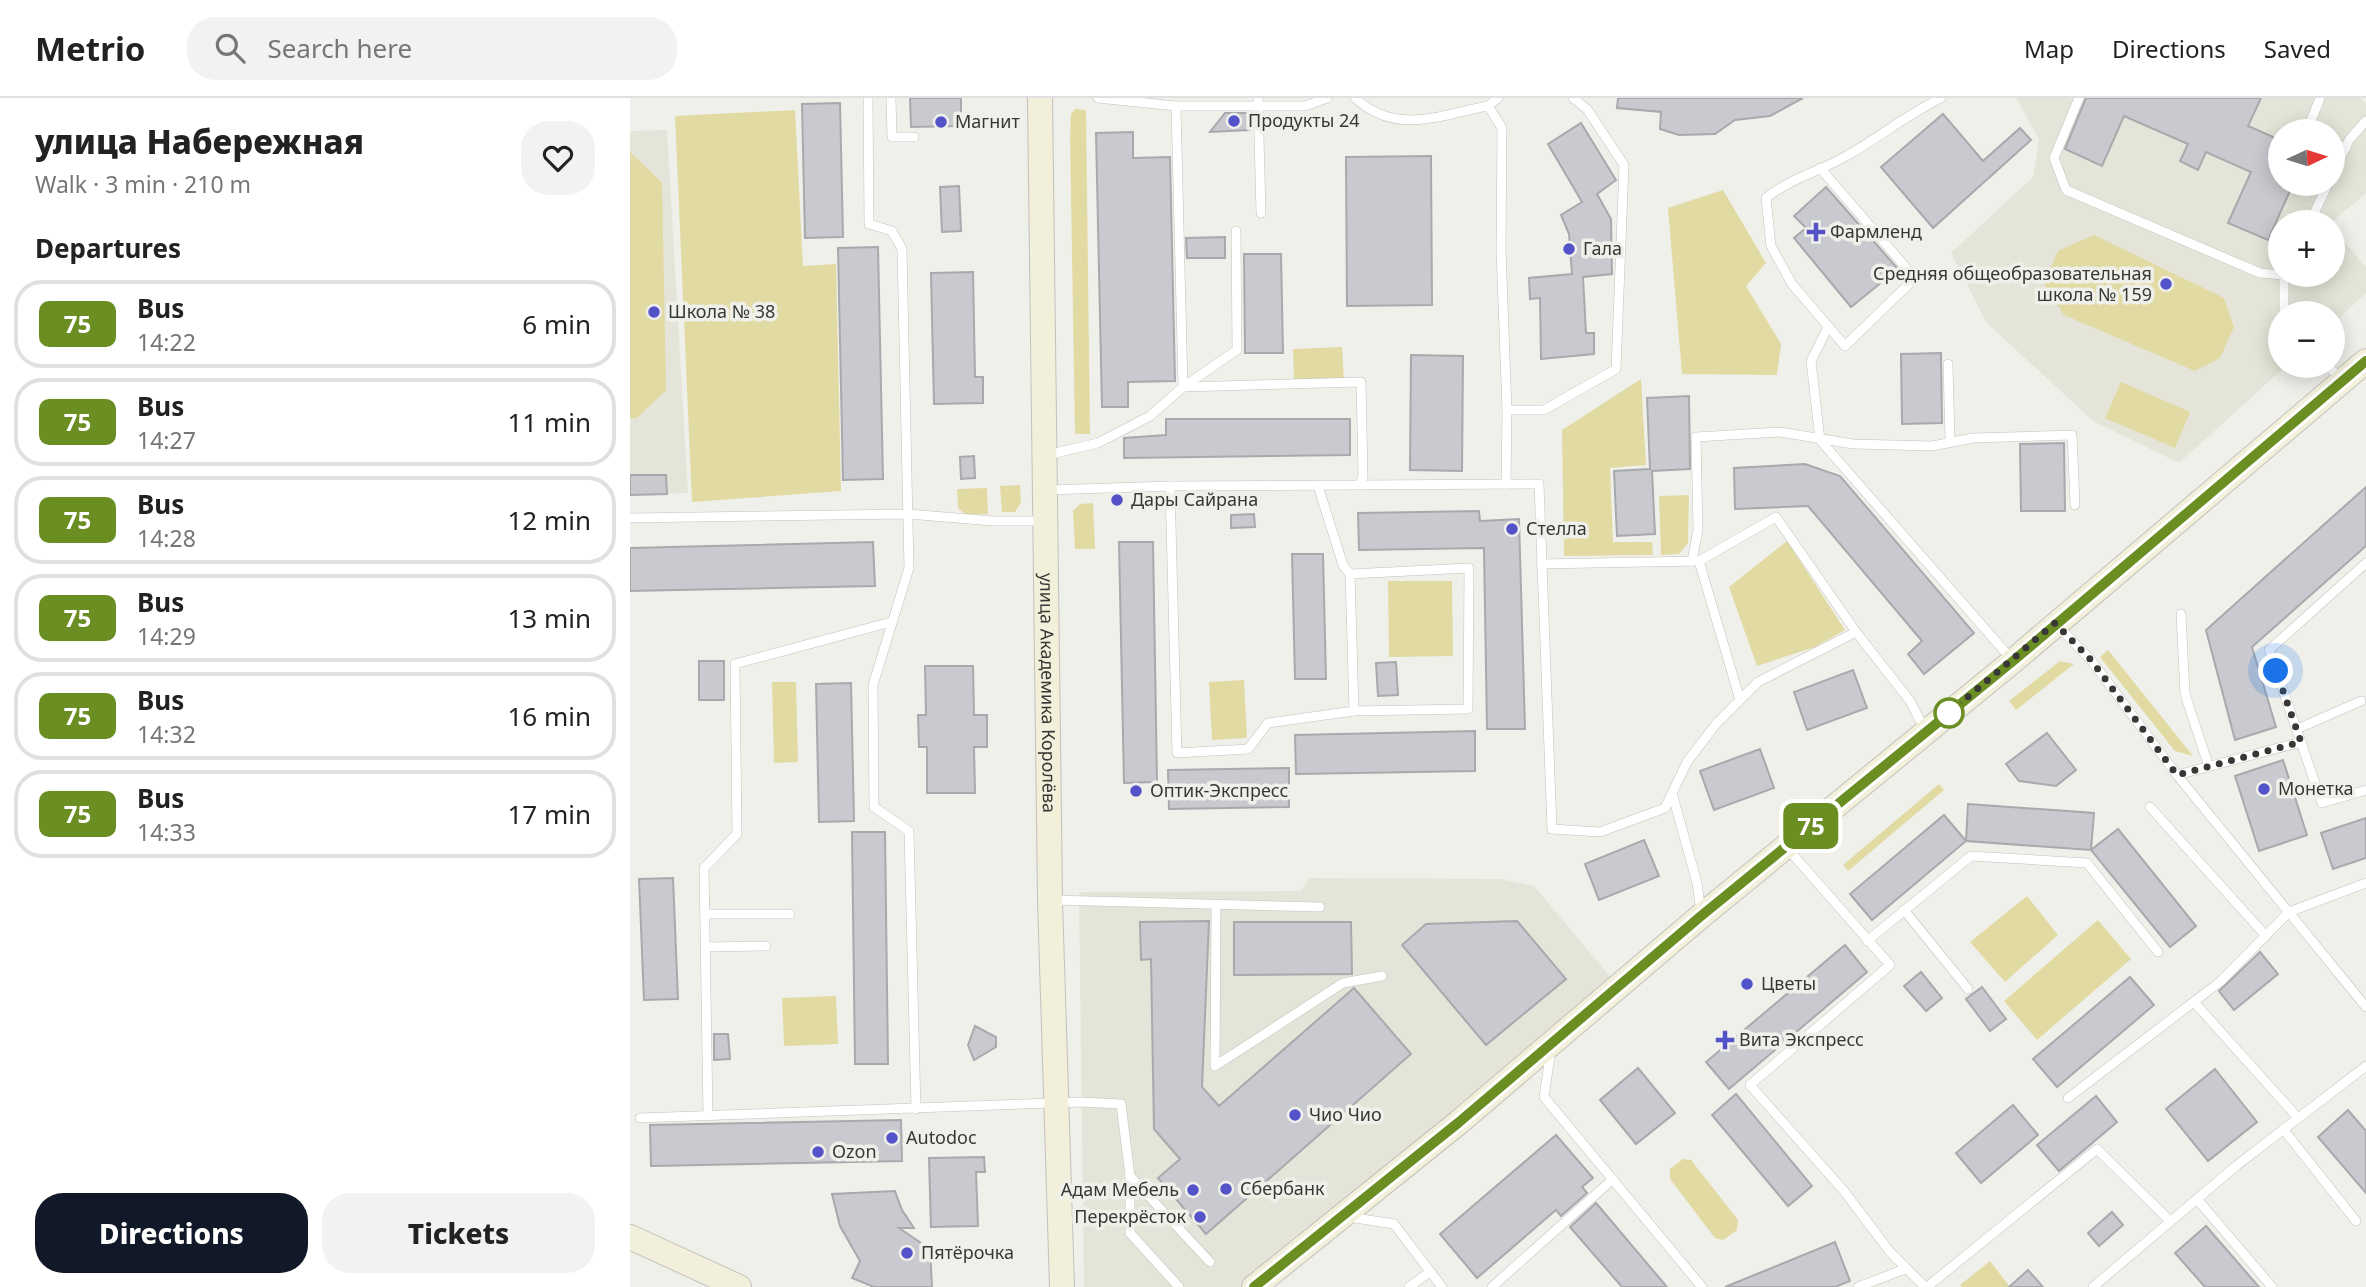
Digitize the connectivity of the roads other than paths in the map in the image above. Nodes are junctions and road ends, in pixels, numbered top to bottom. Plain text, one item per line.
1 (868, 98) edge
2 (891, 98) edge
3 (1040, 98) edge
4 (1098, 98) edge
5 (1327, 98) edge
6 (1354, 98) edge
7 (1498, 98) edge
8 (1573, 98) edge
9 (1941, 98) edge
10 (2078, 98) edge
11 (2320, 98) edge
12 (1258, 101) edge
13 (1176, 106) junction
14 (1488, 106) junction
15 (2312, 119) edge
16 (2366, 121) edge
17 (914, 137) dead end
18 (2346, 148) edge
19 (1819, 168) junction
20 (1261, 213) dead end
21 (1236, 231) dead end
22 (2268, 274) edge
23 (1828, 327) junction
24 (2366, 361) edge
25 (1948, 365) dead end
26 (2345, 369) edge
27 (2329, 378) edge
28 (1183, 387) junction
29 (1507, 410) junction
30 (1820, 440) junction
31 (1950, 442) junction
32 (1045, 455) junction
33 (1506, 484) junction
34 (1360, 485) junction
35 (1170, 486) junction
36 (1318, 486) junction
37 (1046, 491) junction
38 (2076, 505) dead end
39 (908, 514) junction
40 (630, 519) edge
41 (1047, 521) junction
42 (1696, 561) junction
43 (2366, 562) edge
44 (1541, 564) junction
45 (1350, 574) junction
46 (2181, 614) dead end
47 (891, 622) junction
48 (2055, 623) junction
49 (1856, 632) junction
50 (2013, 661) junction
51 (1740, 699) junction
52 (2361, 701) dead end
53 (1354, 711) junction
54 (2297, 729) junction
55 (1926, 732) junction
56 (2301, 742) junction
57 (2209, 766) junction
58 (2177, 775) junction
59 (2366, 790) edge
60 (1672, 793) junction
61 (2150, 807) dead end
62 (1786, 846) junction
63 (2366, 883) edge
64 (1050, 900) junction
65 (1216, 905) junction
66 (1320, 907) dead end
67 (1904, 910) junction
68 (2289, 912) junction
69 (705, 914) junction
70 (790, 914) dead end
71 (1701, 916) junction
72 (2266, 936) junction
73 (1867, 941) junction
74 (766, 946) dead end
75 (706, 947) junction
76 (2158, 952) dead end
77 (1382, 976) dead end
78 (1968, 989) dead end
79 (2194, 1002) junction
80 (2366, 1007) edge
81 (1552, 1043) junction
82 (2366, 1066) edge
83 (2068, 1098) dead end
84 (1055, 1104) junction
85 (916, 1109) junction
86 (708, 1116) junction
87 (640, 1118) dead end
88 (2298, 1118) junction
89 (2283, 1129) junction
90 (1130, 1176) junction
91 (1612, 1179) junction
92 (2197, 1199) junction
93 (1343, 1216) junction
94 (2356, 1221) dead end
95 (2170, 1222) junction
96 (630, 1237) edge
97 (1210, 1262) dead end
98 (1905, 1269) junction
99 (1430, 1272) junction
100 (739, 1287) edge
101 (1062, 1287) edge
102 (1179, 1287) edge
103 (1254, 1287) edge
104 (1409, 1287) edge
105 (1442, 1287) edge
106 (1492, 1287) edge
107 (1702, 1287) edge
108 (1858, 1287) edge
109 (1926, 1287) edge
110 (2093, 1287) edge
111 (2272, 1287) edge

1 - 39 lane
2 - 17 lane
3 - 32 main road, улица Академика Королёва
4 - 13 lane
5 - 12 lane
6 - 14 lane
7 - 14 lane
8 - 29 lane
9 - 19 lane
10 - 22 lane
11 - 15 lane
12 - 13 lane
12 - 20 lane
13 - 28 lane
14 - 29 lane
16 - 18 lane
19 - 23 lane
19 - 23 lane
21 - 28 lane
23 - 30 lane
24 - 26 main road
25 - 31 lane
27 - 48 main road
28 - 32 lane
28 - 34 lane
29 - 33 lane
30 - 31 lane
30 - 42 lane
30 - 50 lane
31 - 38 lane
32 - 37 main road, улица Академика Королёва
33 - 34 lane
33 - 44 lane
34 - 36 lane
35 - 36 lane
35 - 37 lane
35 - 53 lane
36 - 45 lane
37 - 41 main road, улица Академика Королёва
39 - 40 lane
39 - 41 lane
39 - 47 lane
41 - 64 main road, улица Академика Королёва
42 - 44 lane
42 - 49 lane
42 - 51 lane
43 - 54 lane
44 - 60 lane
45 - 53 lane
45 - 53 lane
46 - 57 lane
47 - 69 lane
47 - 85 lane
48 - 50 main road
48 - 58 lane
49 - 51 lane
49 - 55 lane
50 - 55 main road
51 - 60 lane
52 - 54 lane
54 - 56 lane
55 - 62 main road
56 - 57 lane
56 - 59 lane
57 - 58 lane
58 - 68 lane
60 - 71 lane
61 - 72 lane
62 - 71 main road
62 - 73 lane
63 - 68 lane
64 - 65 lane
64 - 84 main road, улица Академика Королёва
65 - 66 lane
65 - 77 lane
67 - 73 lane
67 - 76 lane
67 - 78 lane
68 - 72 lane
68 - 80 lane
69 - 70 lane
69 - 75 lane
71 - 81 main road
72 - 79 lane
73 - 98 lane
74 - 75 lane
75 - 86 lane
79 - 83 lane
79 - 88 lane
81 - 91 lane
81 - 93 main road
82 - 88 lane
84 - 85 lane
84 - 90 lane
84 - 101 main road, улица Академика Королёва
85 - 86 lane
86 - 87 lane
88 - 89 lane
89 - 92 lane
89 - 94 lane
90 - 97 lane
90 - 102 lane
91 - 106 lane
91 - 107 lane
92 - 95 lane
92 - 111 lane
93 - 99 lane
93 - 103 main road
95 - 109 lane
95 - 110 lane
96 - 100 main road
98 - 108 lane
98 - 109 lane
99 - 104 lane
99 - 105 lane

